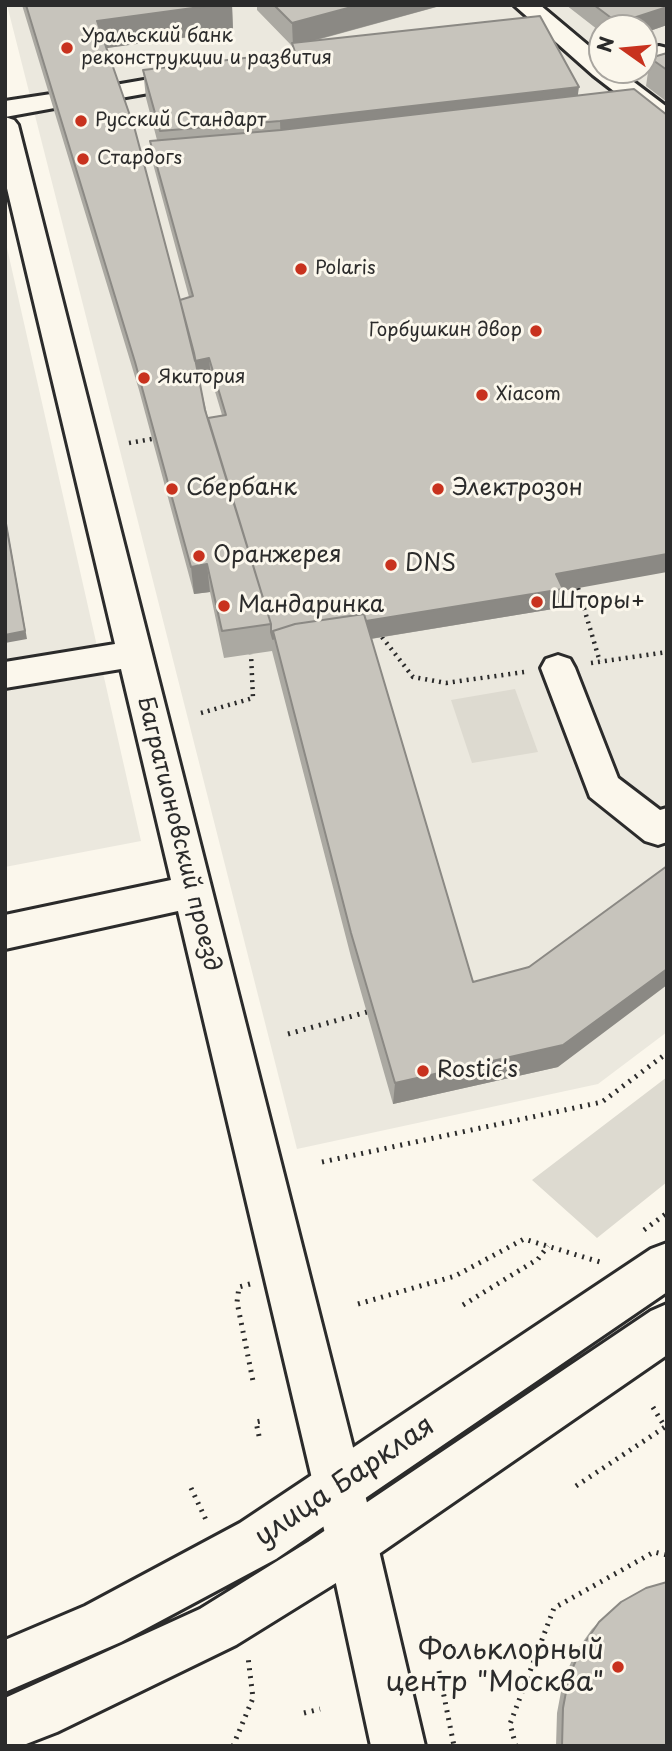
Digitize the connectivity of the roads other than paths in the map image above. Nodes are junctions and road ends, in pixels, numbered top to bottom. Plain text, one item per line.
1 (533, 12) edge
2 (507, 24) edge
3 (588, 57) edge
4 (588, 70) edge
5 (225, 73) edge
6 (565, 74) edge
7 (621, 84) edge
8 (115, 92) edge
9 (51, 102) edge
10 (5, 109) edge
11 (667, 120) edge
12 (5, 125) edge
13 (134, 654) junction
14 (558, 668) road end
15 (5, 675) edge
16 (667, 823) edge
17 (192, 892) junction
18 (5, 932) edge
19 (650, 1251) edge
20 (667, 1327) edge
21 (339, 1488) junction
22 (352, 1542) junction
23 (5, 1665) edge
24 (5, 1725) edge
25 (398, 1746) edge

1 - 2 street
1 - 3 street
4 - 6 street
5 - 8 street
7 - 11 street
9 - 10 street
12 - 13 street, Багратионовский проезд
13 - 15 street
13 - 17 street, Багратионовский проезд
14 - 16 street
17 - 18 street
17 - 21 street, Багратионовский проезд
19 - 21 street, улица Барклая
20 - 22 street
21 - 22 street, Багратионовский проезд
21 - 23 street, улица Барклая
22 - 24 street
22 - 25 street, Багратионовский проезд

